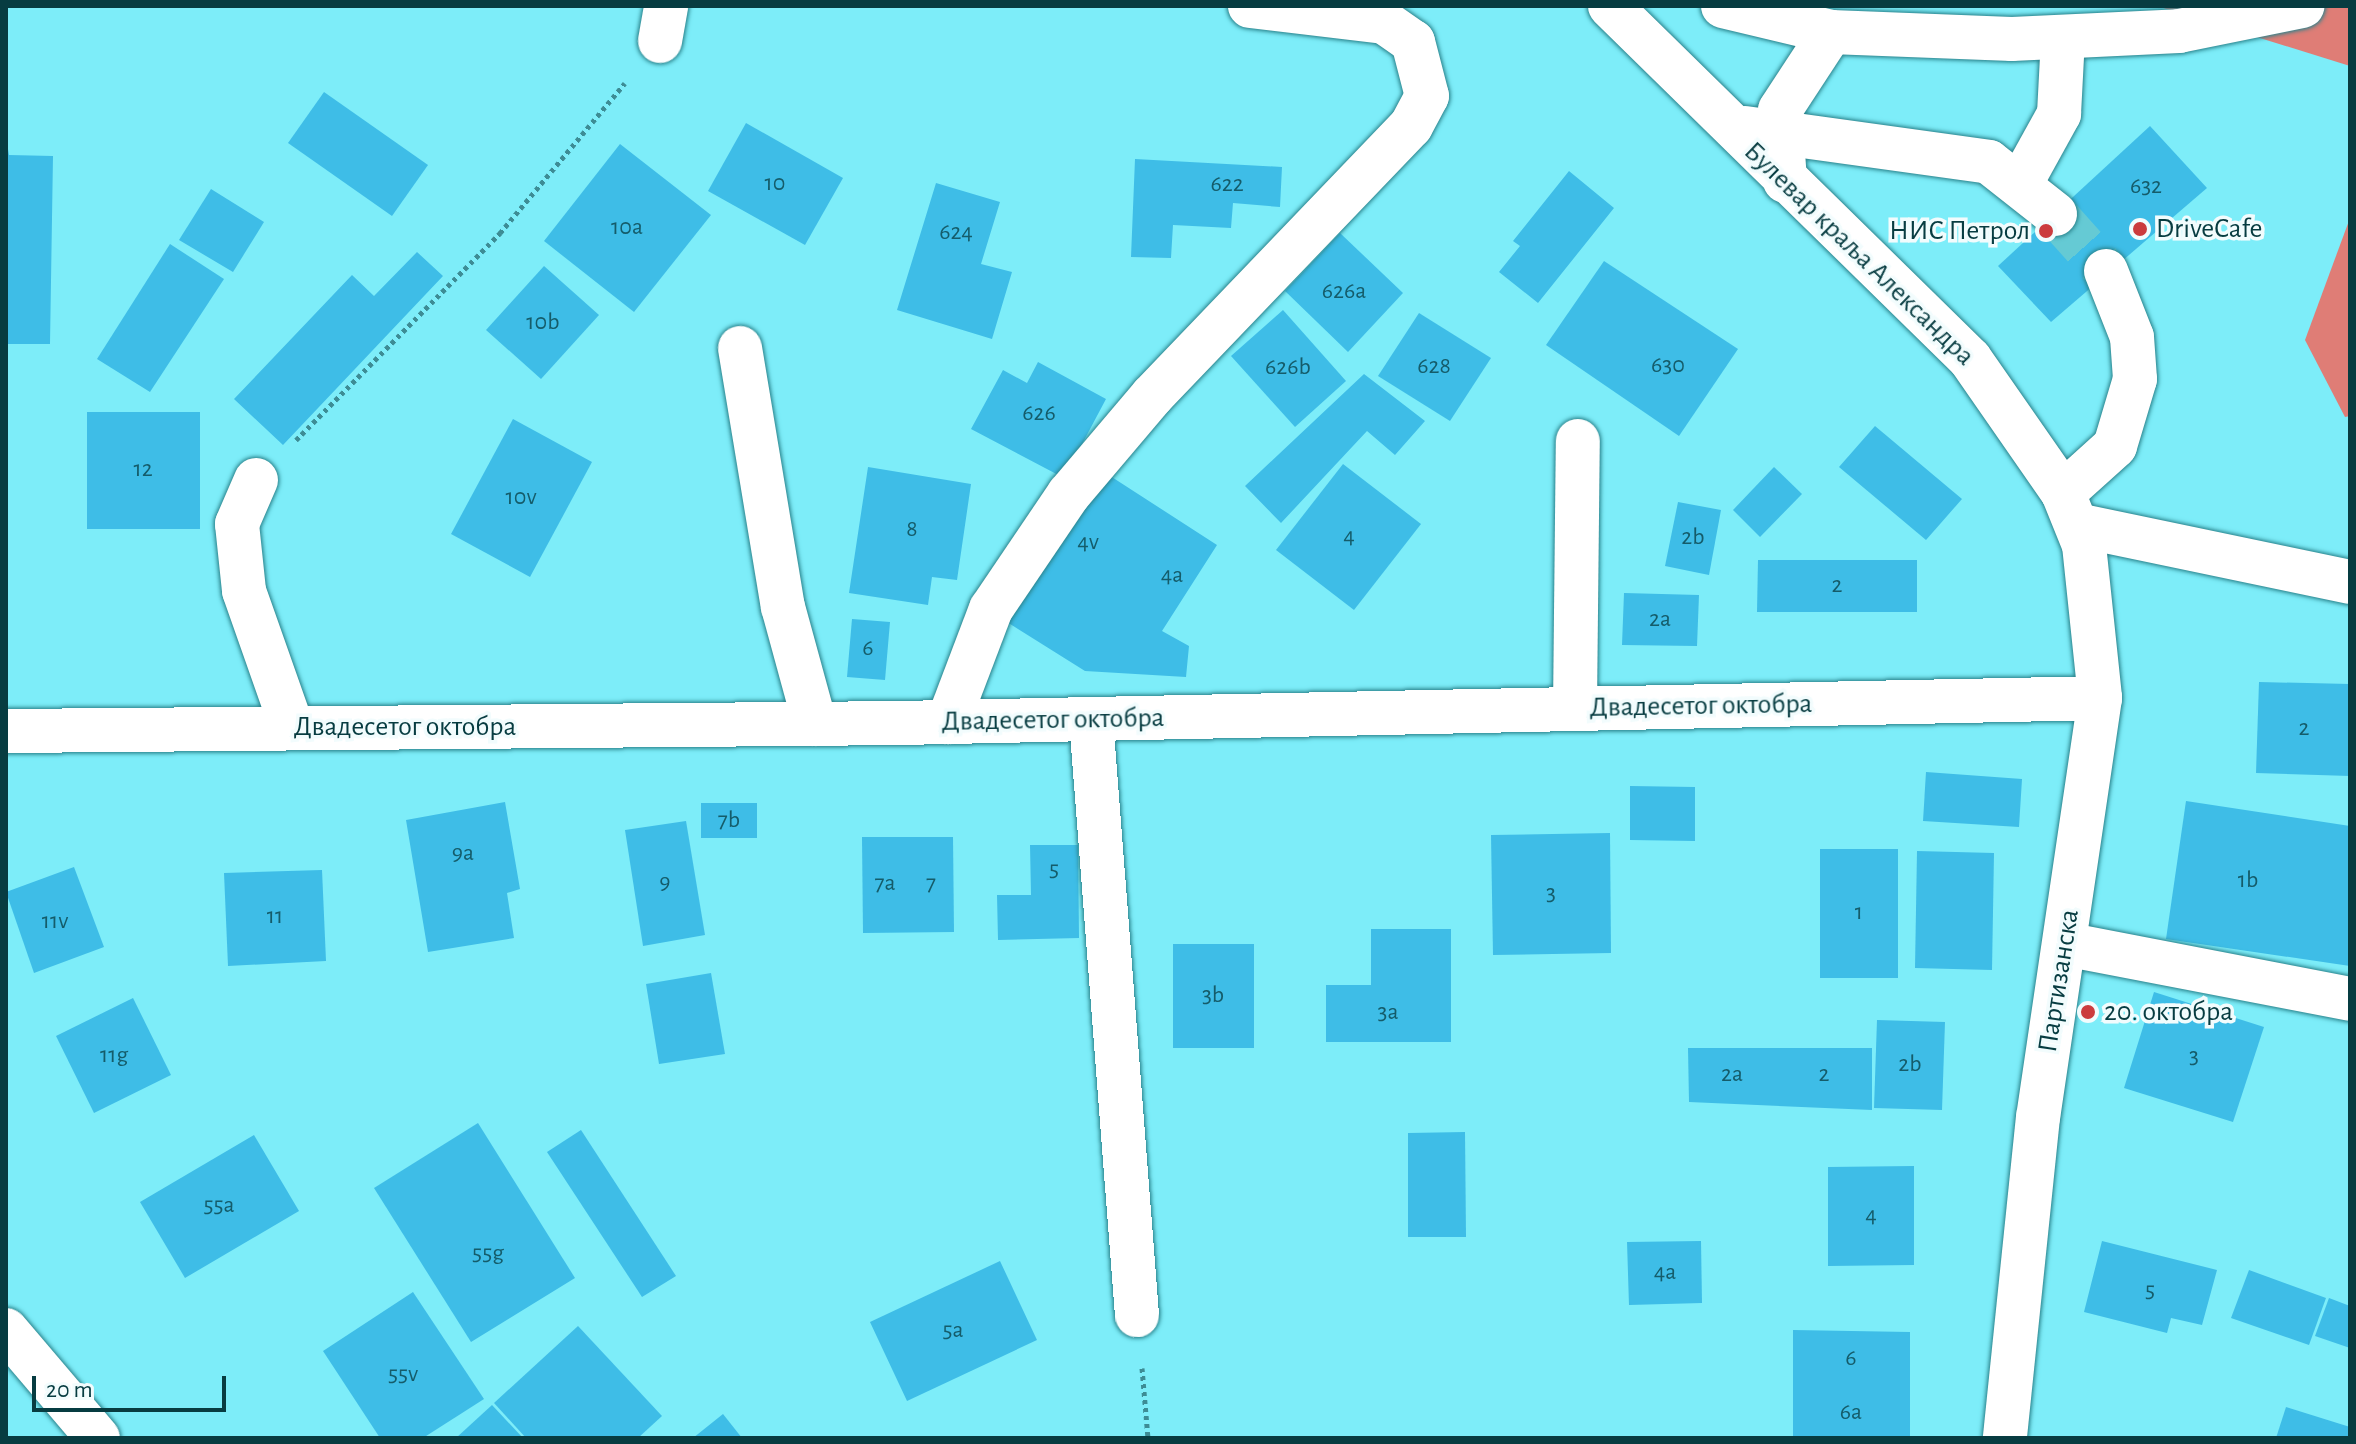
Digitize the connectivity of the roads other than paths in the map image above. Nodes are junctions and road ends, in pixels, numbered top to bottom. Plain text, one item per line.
1 (1250, 6) edge
2 (1610, 6) edge
3 (2302, 6) edge
4 (1744, 9) edge
5 (1888, 21) edge
6 (1831, 32) junction
7 (2063, 38) junction
8 (1727, 125) junction
9 (1777, 133) junction
10 (1785, 181) junction
11 (2022, 181) junction
12 (2055, 214) tunnel mouth
13 (2106, 271) tunnel mouth
14 (740, 348) dead end
15 (1578, 441) dead end
16 (256, 480) road end
17 (2070, 509) junction
18 (2350, 582) edge
19 (2100, 698) junction
20 (1575, 708) junction
21 (1091, 719) junction
22 (948, 722) junction
23 (815, 724) junction
24 (292, 727) junction
25 (6, 731) edge
26 (2065, 944) junction
27 (2350, 999) edge
28 (1137, 1315) road end
29 (6, 1330) edge
30 (98, 1438) edge
31 (2005, 1438) edge

1 - 22 street
2 - 8 street, Булевар краља Александра
3 - 7 street
4 - 6 street
5 - 6 street
5 - 7 street
6 - 9 street
7 - 11 street
8 - 9 street
8 - 10 street, Булевар краља Александра
9 - 10 street
9 - 11 street
10 - 17 street, Булевар краља Александра
11 - 12 street
13 - 17 street
14 - 23 street
15 - 20 street
16 - 24 street
17 - 18 street
17 - 19 street, Партизанска
19 - 20 street, Двадесетог октобра
19 - 26 street, Партизанска
20 - 21 street, Двадесетог октобра
21 - 22 street, Двадесетог октобра
21 - 28 street
22 - 23 street, Двадесетог октобра
23 - 24 street, Двадесетог октобра
24 - 25 street, Двадесетог октобра
26 - 27 street
26 - 31 street, Партизанска
29 - 30 street

